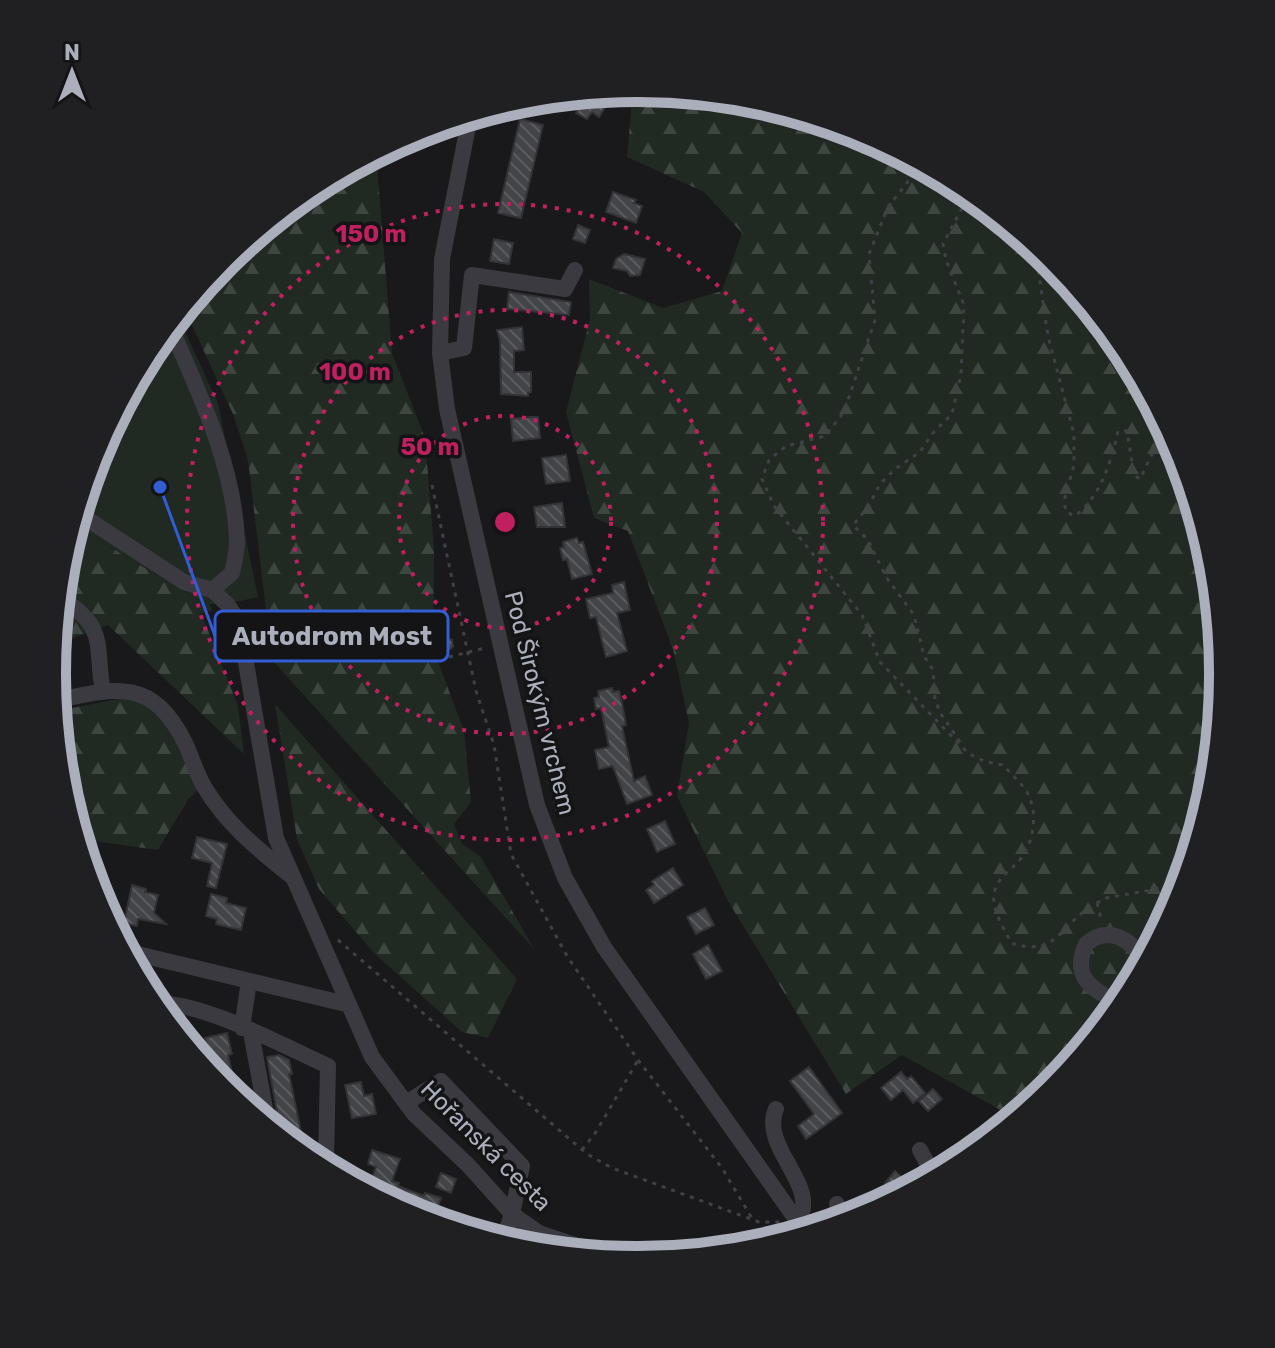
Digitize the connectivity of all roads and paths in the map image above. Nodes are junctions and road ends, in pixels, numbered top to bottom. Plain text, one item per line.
1 (467, 129) edge
2 (914, 174) edge
3 (964, 205) edge
4 (1038, 266) edge
5 (575, 270) dead end
6 (175, 338) edge
7 (440, 353) junction
8 (1154, 431) edge
9 (432, 485) dead end
10 (87, 519) edge
11 (212, 590) junction
12 (70, 605) edge
13 (500, 644) junction
14 (468, 652) junction
15 (449, 657) dead end
16 (103, 692) junction
17 (67, 699) edge
18 (964, 749) junction
19 (544, 765) dead end
20 (561, 825) dead end
21 (296, 880) junction
22 (1168, 885) edge
23 (1097, 903) junction
24 (1105, 934) junction
25 (332, 936) dead end
26 (1136, 952) edge
27 (140, 955) edge
28 (249, 981) junction
29 (1108, 998) edge
30 (169, 1002) edge
31 (346, 1004) junction
32 (246, 1030) junction
33 (638, 1060) junction
34 (406, 1103) junction
35 (264, 1106) edge
36 (776, 1109) dead end
37 (582, 1150) junction
38 (920, 1150) dead end
39 (326, 1153) edge
40 (928, 1166) edge
41 (837, 1204) dead end
42 (838, 1209) edge
43 (512, 1214) junction
44 (753, 1220) junction
45 (802, 1221) edge
46 (798, 1222) edge
47 (787, 1225) edge
48 (507, 1230) edge
49 (563, 1241) edge

1 - 7 street, Pod Širokým vrchem
2 - 18 path
3 - 18 path
4 - 8 path
5 - 7 street
6 - 11 street
7 - 13 street, Pod Širokým vrchem
9 - 14 path
10 - 11 street
11 - 21 street
12 - 16 street
13 - 14 path
13 - 46 street, Pod Širokým vrchem
14 - 15 path
14 - 33 path
16 - 17 street, Hořanská cesta
16 - 21 street, Hořanská cesta
18 - 23 path
19 - 20 path
21 - 31 street, Hořanská cesta
22 - 23 path
23 - 24 path
24 - 26 street
24 - 29 street
25 - 37 path
27 - 28 street
28 - 31 street
28 - 32 street
30 - 32 street
31 - 34 street, Hořanská cesta
32 - 35 street
32 - 39 street
33 - 37 path
33 - 44 path
34 - 43 street, Hořanská cesta
34 - 43 street
36 - 45 street
37 - 44 path
38 - 40 street
41 - 42 street
43 - 48 street
43 - 49 street, Hořanská cesta
44 - 47 path

